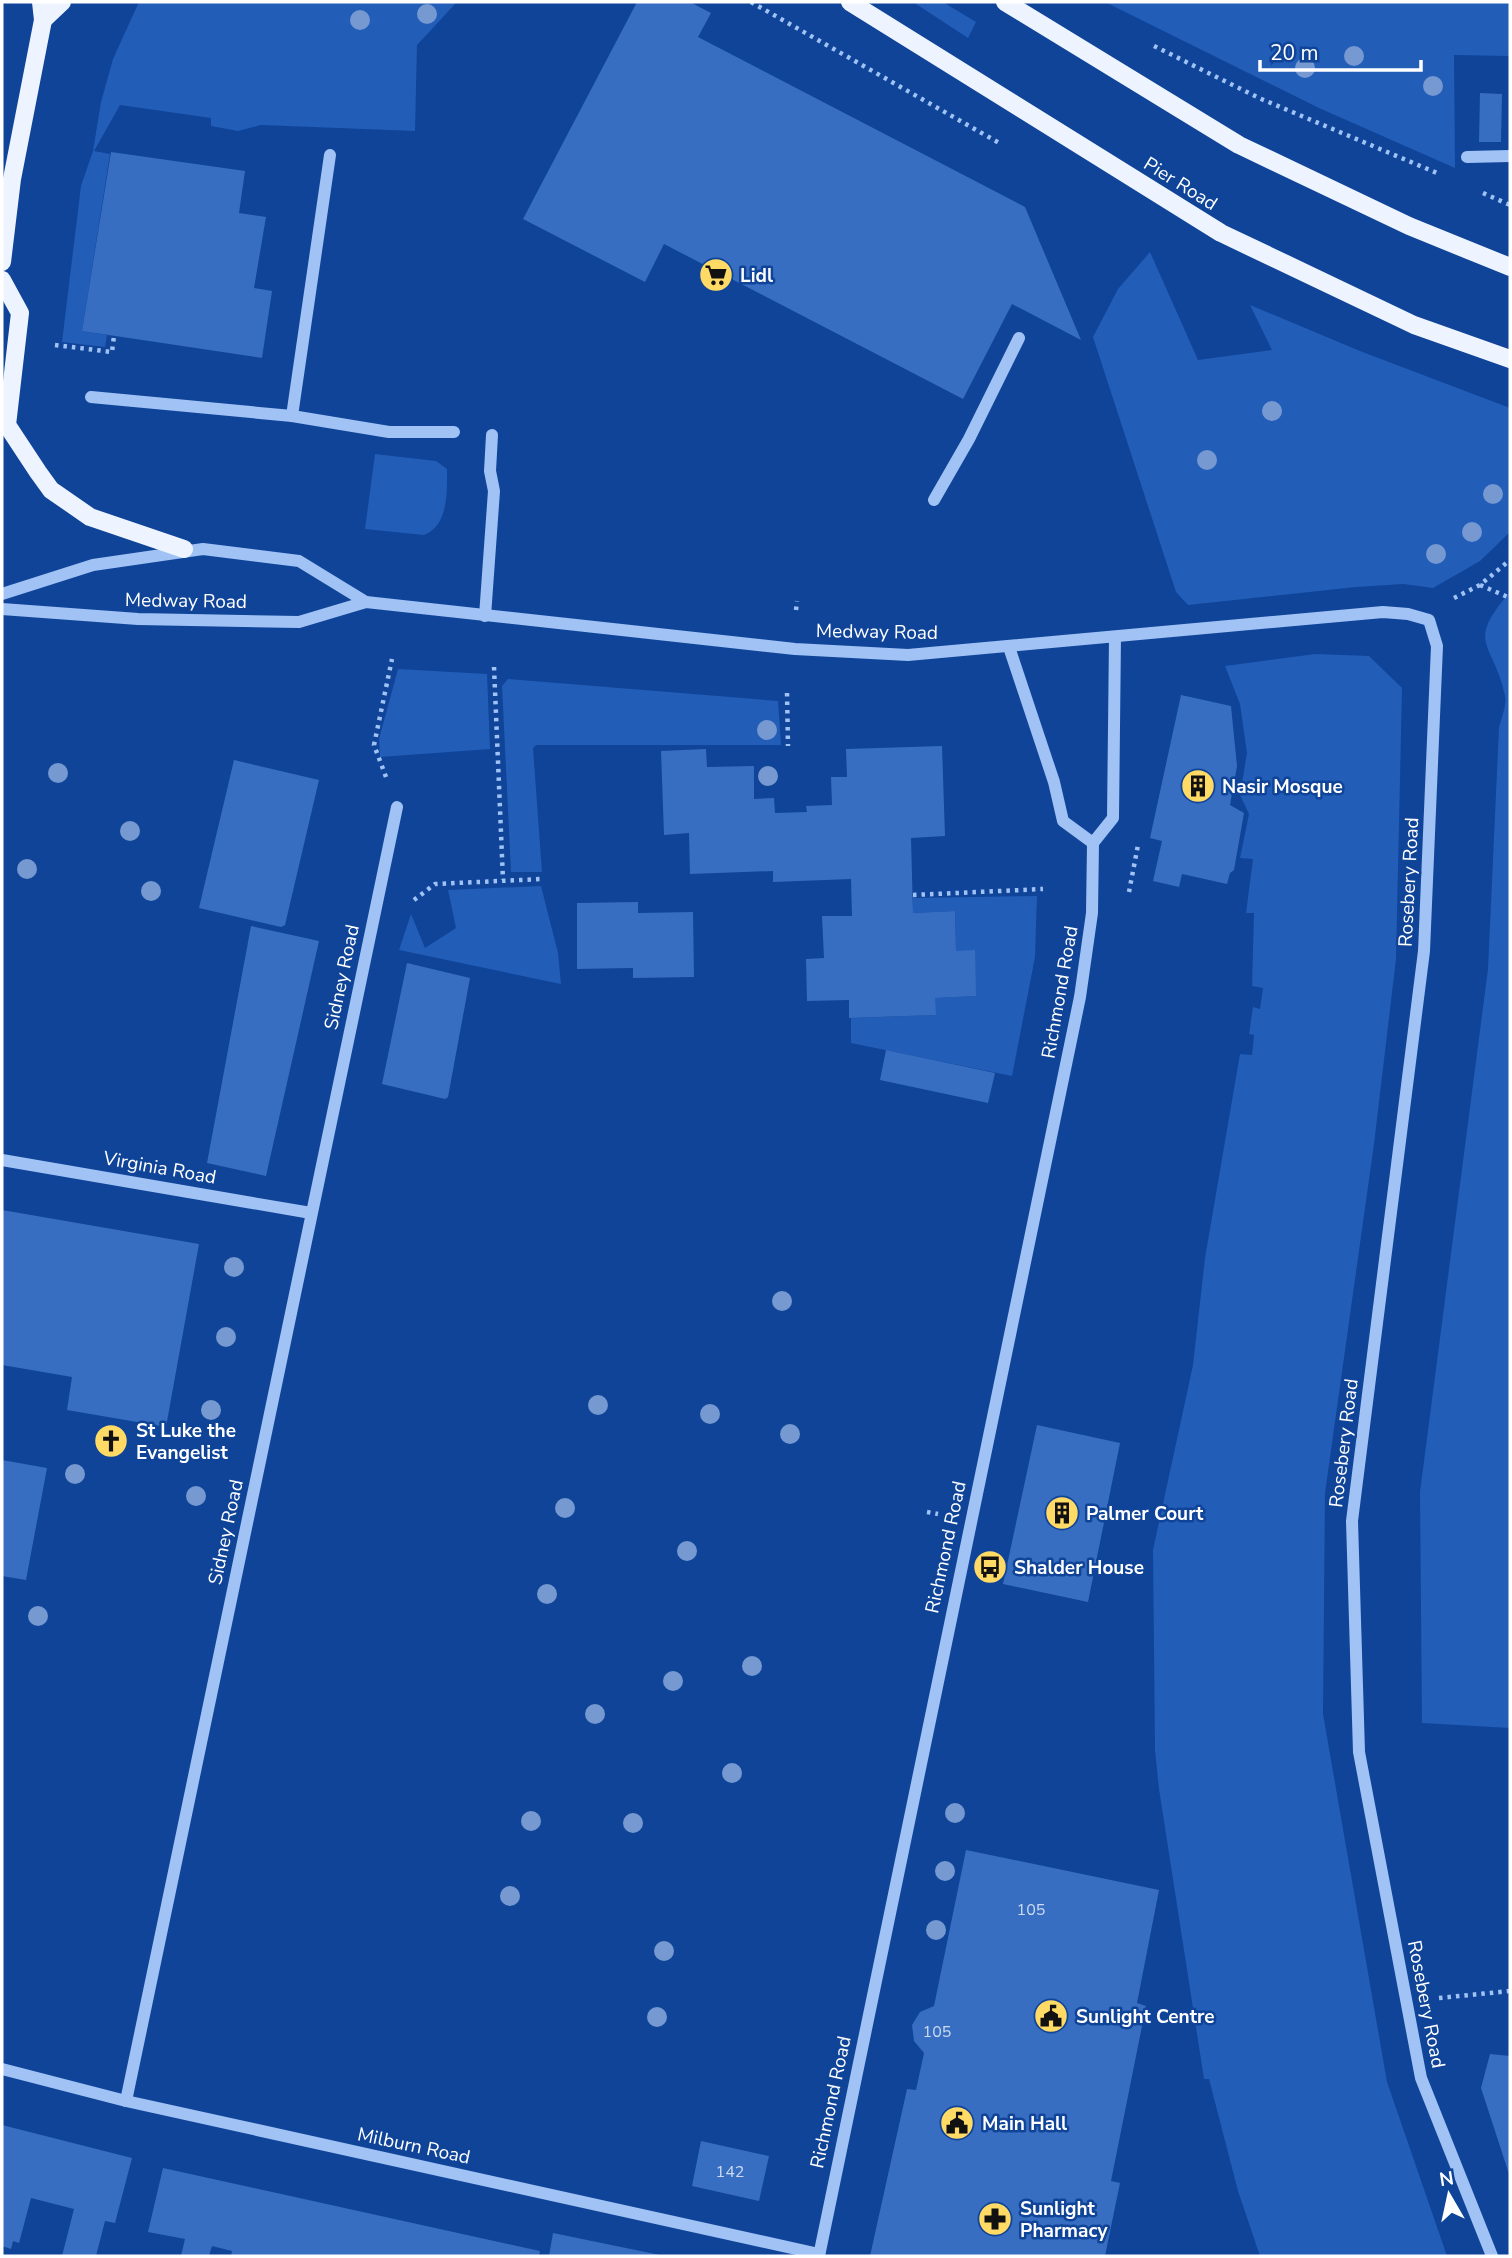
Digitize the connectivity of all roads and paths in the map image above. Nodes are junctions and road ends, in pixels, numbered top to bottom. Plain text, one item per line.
1 (62, 2) edge
2 (850, 2) edge
3 (1005, 2) edge
4 (42, 11) edge
5 (1143, 39) dead end
6 (330, 155) dead end
7 (1510, 156) edge
8 (1467, 157) dead end
9 (1447, 178) dead end
10 (1473, 188) dead end
11 (1510, 205) edge
12 (2, 262) edge
13 (1510, 267) edge
14 (2, 279) edge
15 (114, 336) dead end
16 (1019, 338) dead end
17 (55, 345) dead end
18 (1510, 359) edge
19 (91, 397) dead end
20 (292, 416) junction
21 (4, 427) edge
22 (454, 432) dead end
23 (492, 435) dead end
24 (934, 500) dead end
25 (184, 550) junction
26 (1510, 560) edge
27 (1480, 585) junction
28 (2, 594) edge
29 (1459, 594) dead end
30 (1510, 598) edge
31 (797, 601) dead end
32 (366, 602) junction
33 (2, 609) edge
34 (796, 610) dead end
35 (485, 616) junction
36 (1429, 620) joint
37 (1115, 637) junction
38 (1009, 647) junction
39 (392, 659) dead end
40 (495, 667) dead end
41 (794, 685) dead end
42 (789, 746) dead end
43 (397, 807) joint
44 (1093, 843) junction
45 (542, 879) dead end
46 (503, 880) junction
47 (1043, 890) dead end
48 (913, 895) dead end
49 (373, 921) junction
50 (2, 1160) edge
51 (311, 1213) junction
52 (927, 1512) dead end
53 (939, 1514) dead end
54 (1510, 1991) edge
55 (1406, 2001) junction
56 (2, 2068) edge
57 (127, 2101) junction
58 (819, 2255) edge
59 (1492, 2256) edge

1 - 4 main road
2 - 18 main road, Pier Road
3 - 13 main road
4 - 12 main road
5 - 9 path
6 - 20 street
7 - 8 street
10 - 11 path
14 - 21 main road
15 - 17 path
16 - 24 street
19 - 20 street
20 - 22 street
21 - 25 main road
23 - 35 street
25 - 28 street, Medway Road
25 - 32 street, Medway Road
26 - 27 path
27 - 29 path
27 - 30 path
31 - 34 path
32 - 33 street, Medway Road
32 - 35 street, Medway Road
35 - 38 street, Medway Road
36 - 37 street, Medway Road
36 - 55 street, Rosebery Road
37 - 38 street, Medway Road
37 - 44 street
38 - 44 street
39 - 43 path
40 - 46 path
41 - 42 path
43 - 49 street, Sidney Road
44 - 58 street, Richmond Road
45 - 46 path
46 - 49 path
47 - 48 path
49 - 51 street, Sidney Road
50 - 51 street, Virginia Road
51 - 57 street, Sidney Road
52 - 53 path
54 - 55 path
55 - 59 street, Rosebery Road
56 - 57 street, Milburn Road
57 - 58 street, Milburn Road

